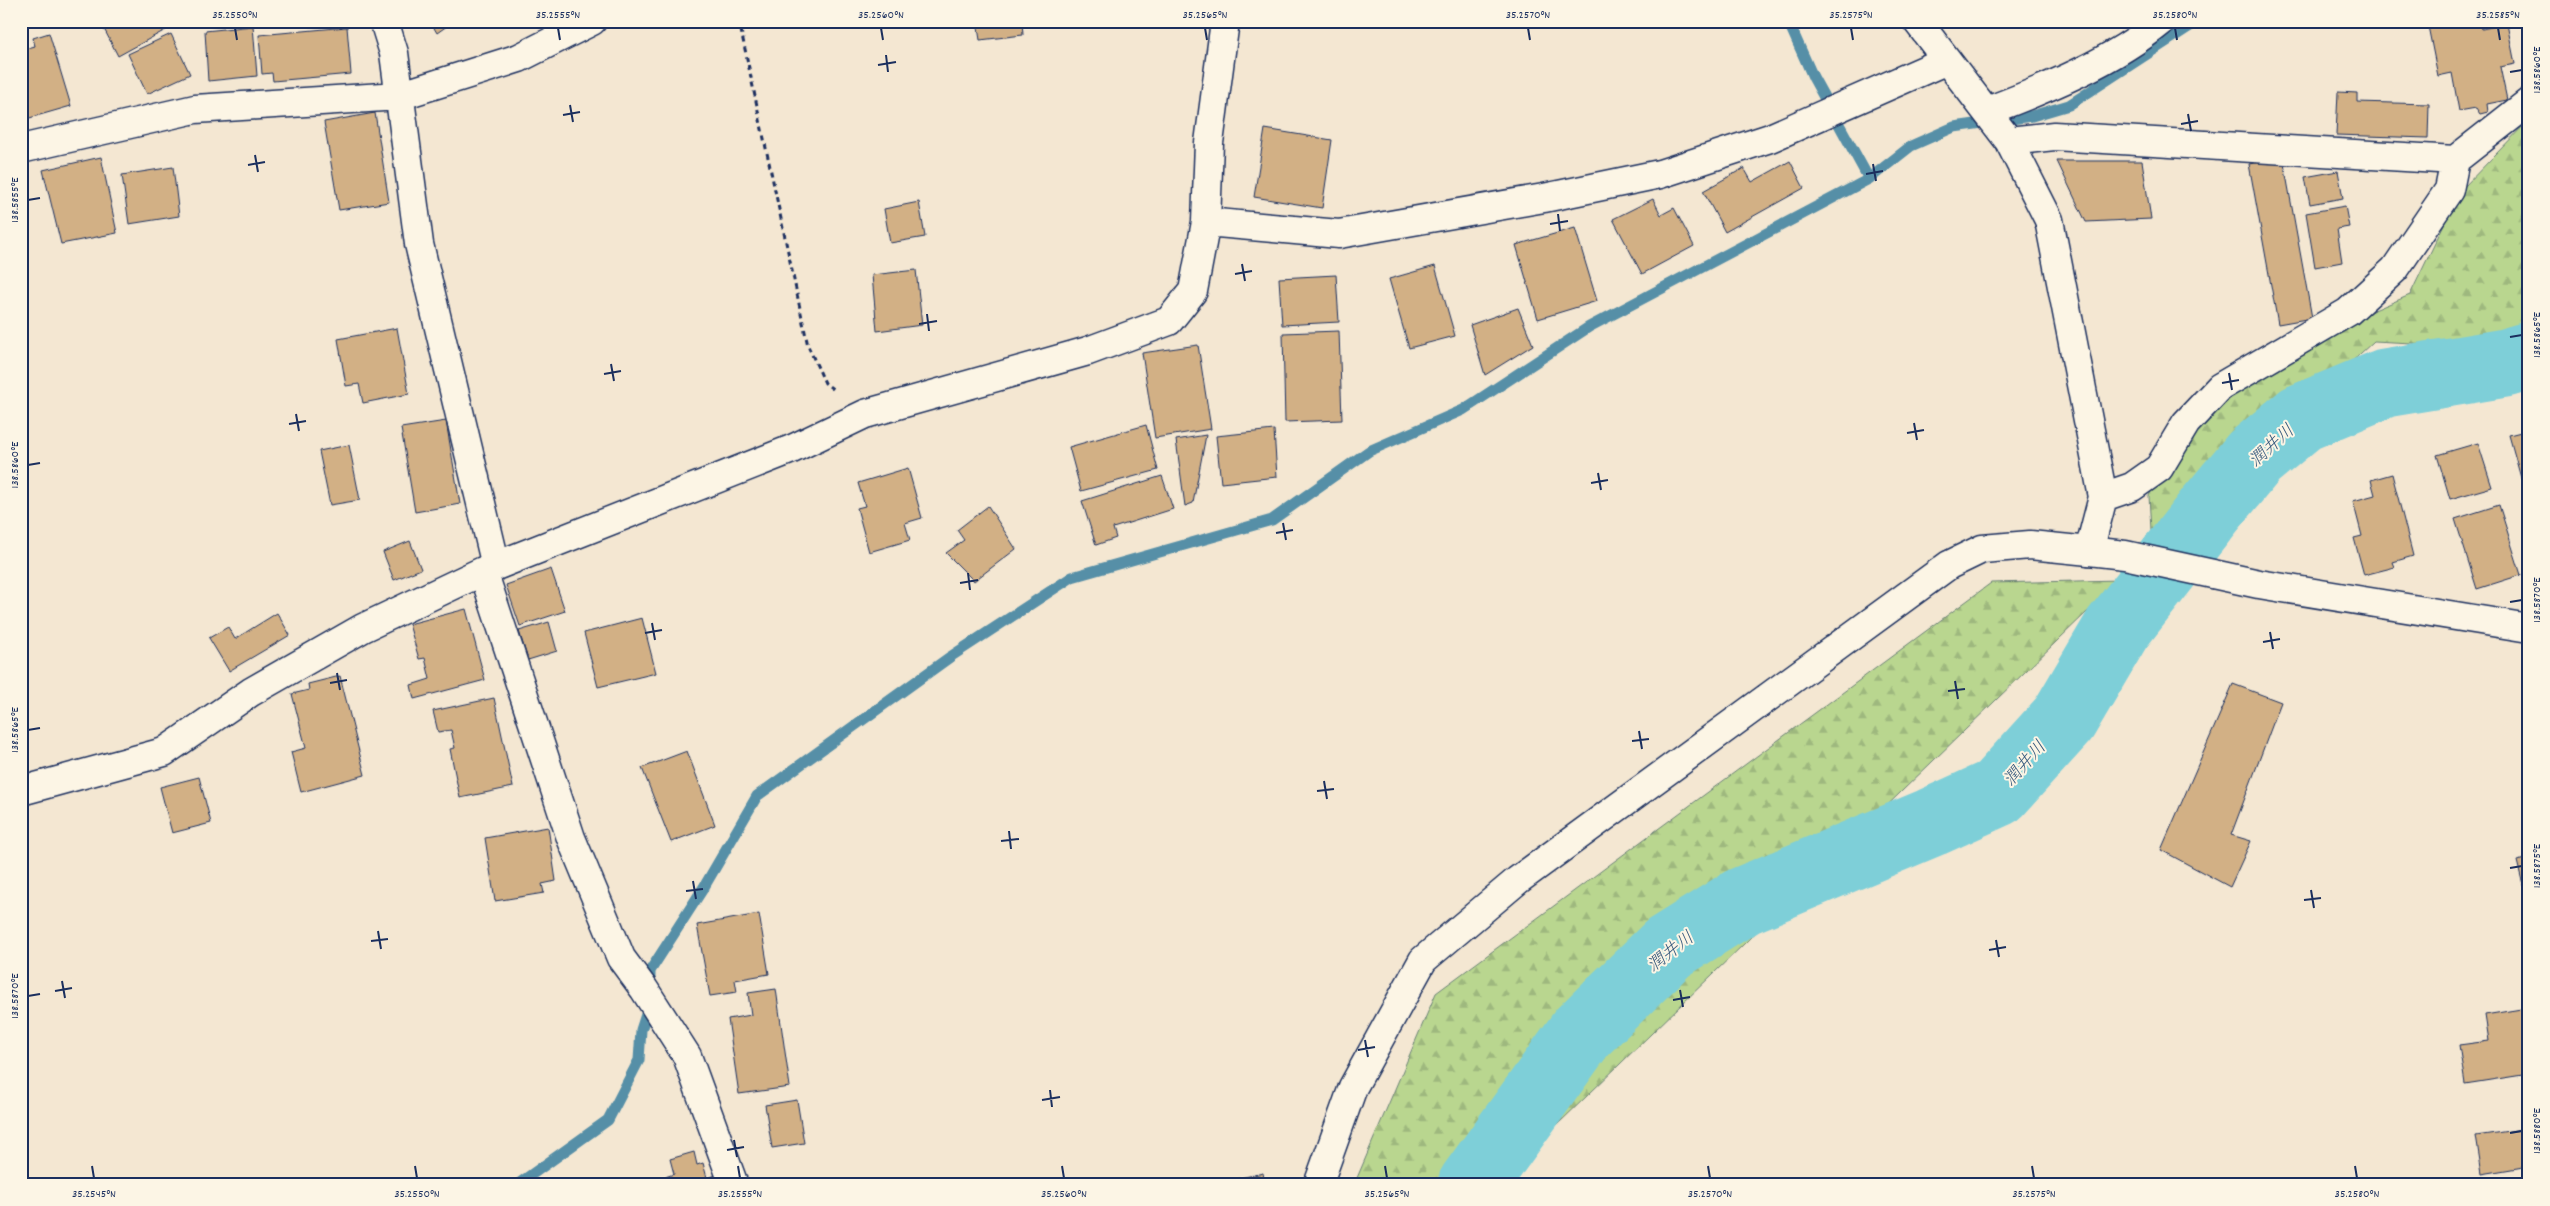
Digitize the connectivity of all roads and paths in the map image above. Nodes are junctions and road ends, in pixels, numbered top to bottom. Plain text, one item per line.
1 (384, 21) edge
2 (592, 21) edge
3 (739, 21) edge
4 (1225, 21) edge
5 (1917, 21) edge
6 (2162, 21) edge
7 (1947, 60) junction
8 (399, 96) junction
9 (2529, 102) edge
10 (1987, 111) junction
11 (2009, 141) junction
12 (21, 149) edge
13 (2455, 160) junction
14 (1206, 222) junction
15 (865, 414) junction
16 (2103, 497) junction
17 (2089, 551) junction
18 (489, 568) junction
19 (2529, 628) edge
20 (21, 791) edge
21 (734, 1185) edge
22 (1318, 1185) edge

1 - 8 street
2 - 8 street
3 - 15 path
4 - 14 street
5 - 7 street
6 - 10 street
7 - 10 street
7 - 14 street
8 - 12 street
8 - 18 street
9 - 13 street
10 - 11 street
11 - 13 street
11 - 16 street
13 - 16 street
14 - 15 street
15 - 18 street
16 - 17 street
17 - 19 street
17 - 22 street
18 - 20 street
18 - 21 street

